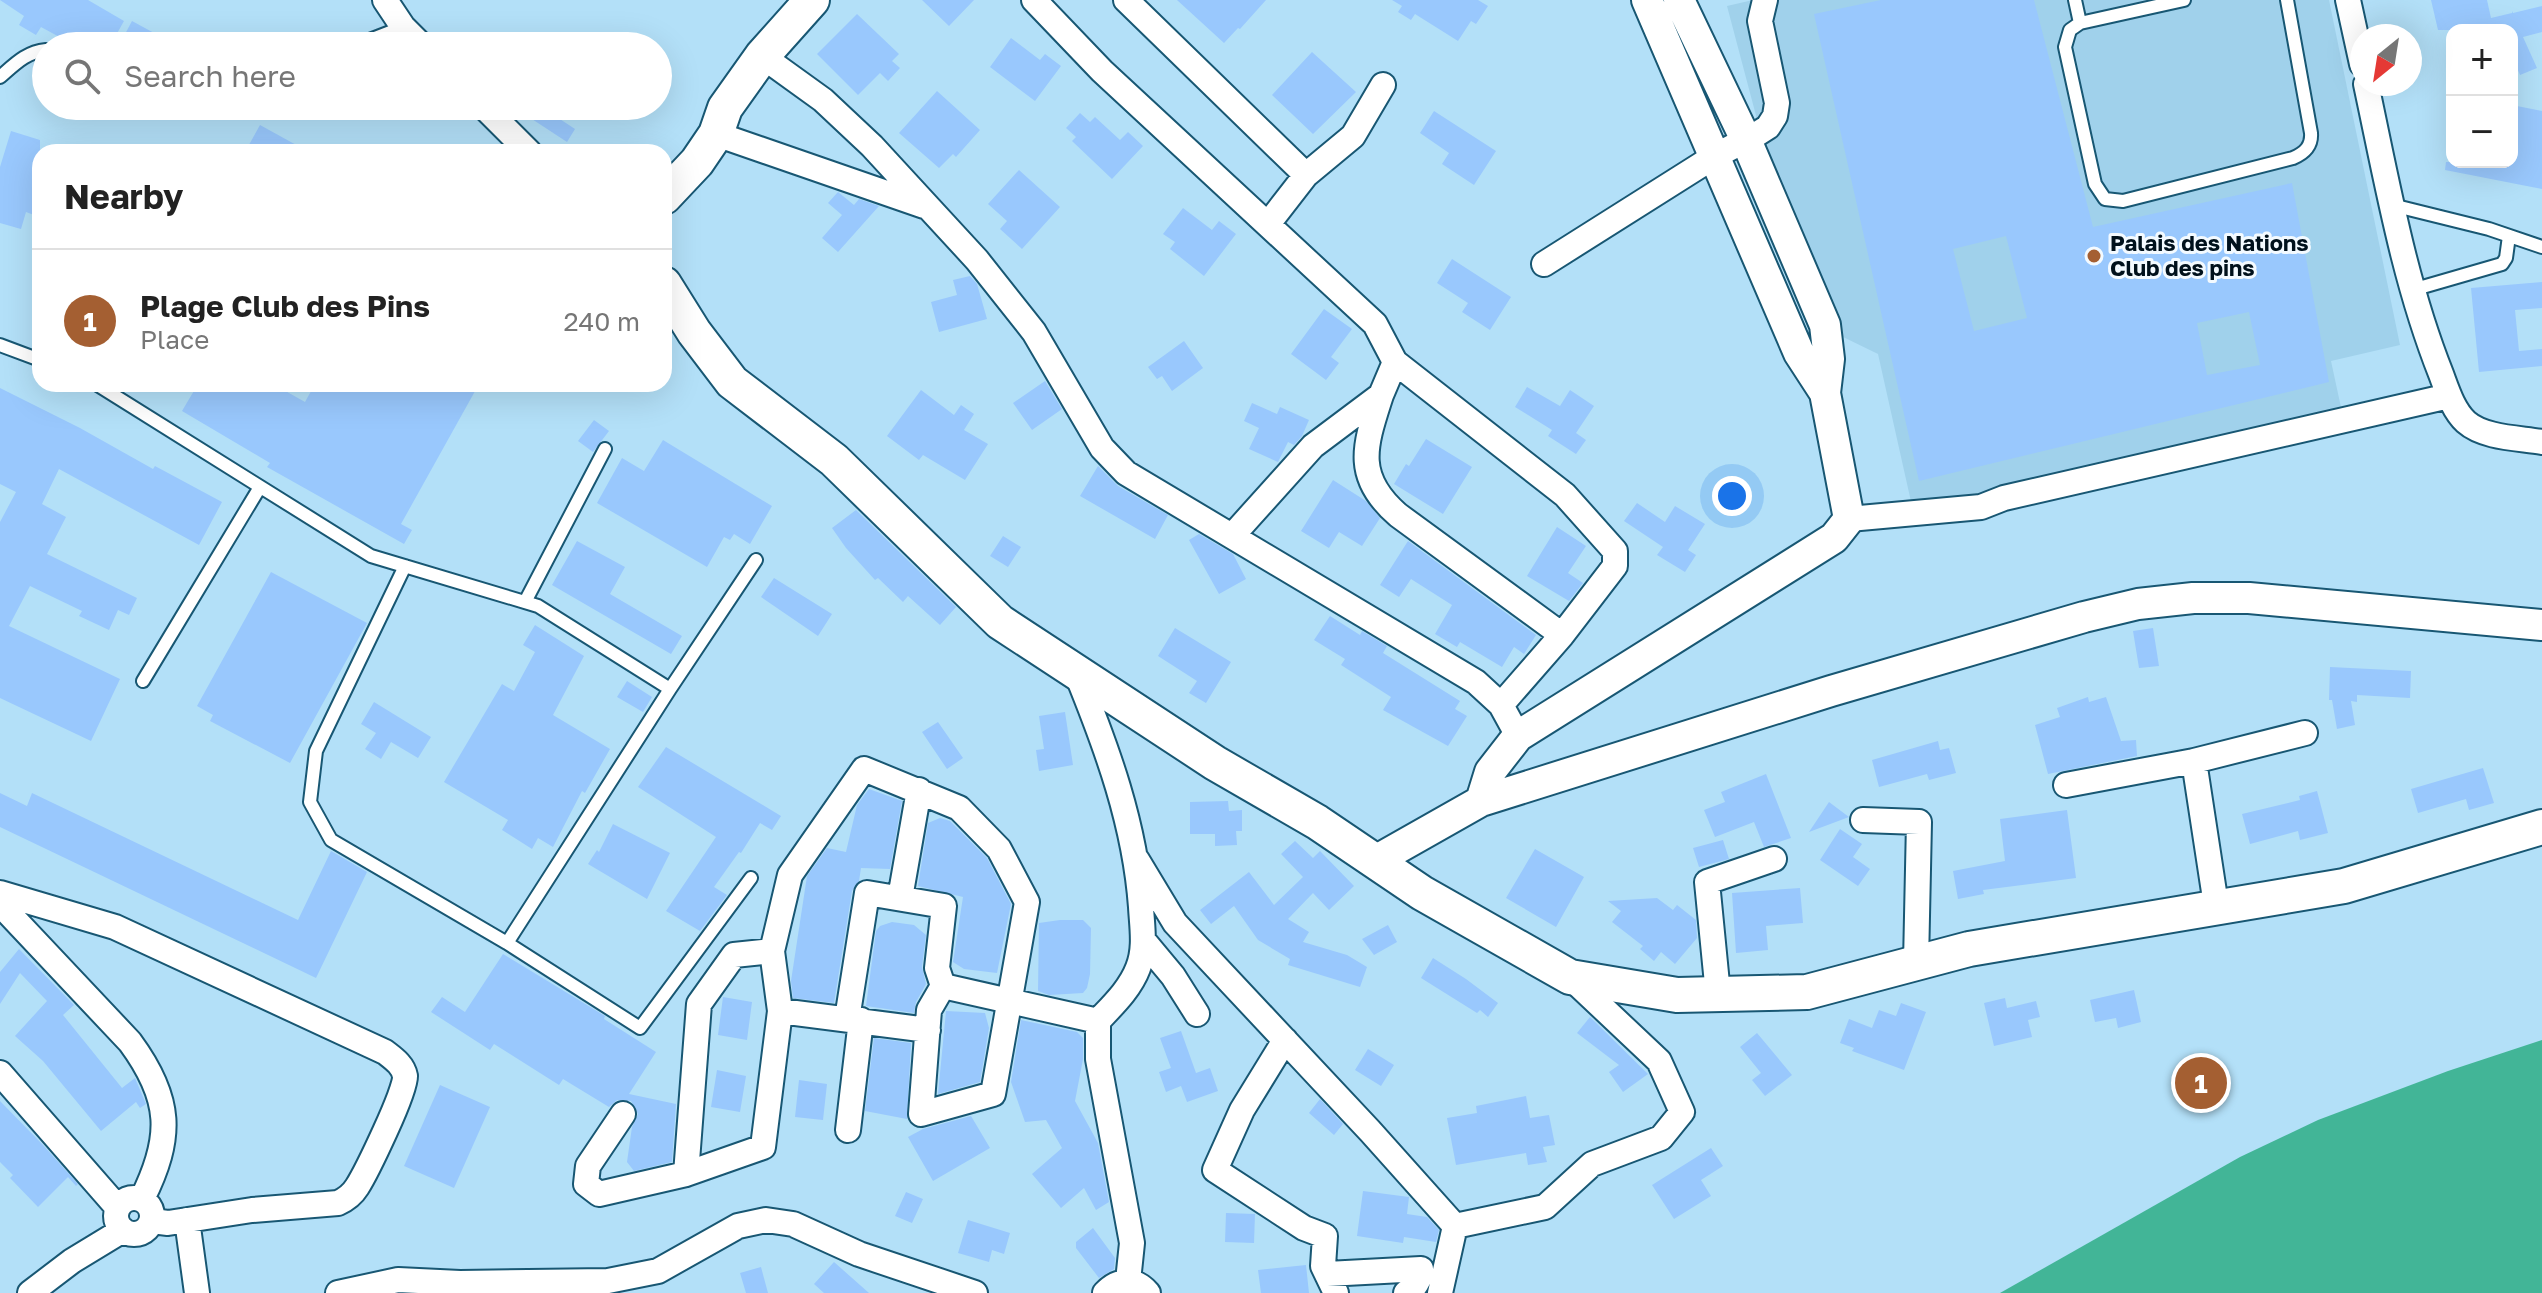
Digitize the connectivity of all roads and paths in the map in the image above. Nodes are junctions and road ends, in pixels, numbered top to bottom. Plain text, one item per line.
1 (385, 0) edge
2 (812, 0) edge
3 (1034, 0) edge
4 (1126, 0) edge
5 (1647, 0) edge
6 (1679, 0) edge
7 (1765, 0) edge
8 (2075, 0) edge
9 (2184, 0) edge
10 (2287, 0) edge
11 (2348, 0) edge
12 (2080, 23) junction
13 (2353, 24) edge
14 (403, 27) junction
15 (390, 32) edge
16 (408, 32) edge
17 (32, 52) edge
18 (762, 56) junction
19 (0, 77) edge
20 (1383, 85) dead end
21 (2369, 96) edge
22 (497, 120) edge
23 (716, 134) junction
24 (1746, 140) junction
25 (521, 144) edge
26 (1715, 156) junction
27 (1306, 175) junction
28 (672, 189) edge
29 (2392, 205) junction
30 (930, 209) junction
31 (1268, 224) junction
32 (1785, 232) junction
33 (2509, 236) junction
34 (1753, 247) junction
35 (2542, 247) edge
36 (1544, 264) dead end
37 (2412, 290) junction
38 (672, 297) edge
39 (0, 345) edge
40 (32, 357) edge
41 (1395, 362) junction
42 (109, 392) edge
43 (1825, 393) junction
44 (1381, 395) junction
45 (2449, 396) junction
46 (2542, 442) edge
47 (605, 449) dead end
48 (260, 487) junction
49 (1849, 519) junction
50 (1233, 535) junction
51 (756, 560) dead end
52 (405, 566) junction
53 (525, 602) junction
54 (2542, 625) edge
55 (1562, 635) junction
56 (1076, 672) junction
57 (143, 681) dead end
58 (670, 689) junction
59 (1501, 705) junction
60 (2305, 733) dead end
61 (1518, 736) junction
62 (2194, 761) junction
63 (2066, 785) dead end
64 (919, 790) junction
65 (1481, 801) junction
66 (1863, 820) dead end
67 (2542, 827) edge
68 (1774, 859) dead end
69 (1137, 860) junction
70 (1375, 861) junction
71 (751, 878) dead end
72 (0, 893) edge
73 (900, 898) junction
74 (0, 904) edge
75 (2216, 905) junction
76 (1143, 940) junction
77 (507, 943) junction
78 (772, 951) junction
79 (1916, 963) junction
80 (1570, 977) junction
81 (943, 986) junction
82 (1718, 994) junction
83 (1008, 1000) junction
84 (780, 1011) junction
85 (1197, 1014) dead end
86 (854, 1020) junction
87 (1098, 1021) junction
88 (928, 1030) junction
89 (1285, 1040) junction
90 (0, 1073) edge
91 (623, 1114) dead end
92 (848, 1130) dead end
93 (686, 1174) junction
94 (147, 1210) junction
95 (121, 1219) junction
96 (187, 1220) junction
97 (1455, 1226) junction
98 (1332, 1284) edge
99 (1138, 1287) edge
100 (30, 1293) edge
101 (197, 1293) edge
102 (338, 1293) edge
103 (975, 1293) edge
104 (1105, 1293) edge
105 (1406, 1293) edge
106 (1440, 1293) edge

1 - 14 street
2 - 18 main road
3 - 31 street
4 - 27 street
5 - 26 street
6 - 24 street
7 - 24 street
8 - 12 lane
9 - 12 lane
10 - 12 lane
11 - 13 street
14 - 15 lane
14 - 16 street
17 - 19 lane
18 - 23 main road
18 - 30 street
20 - 27 street
21 - 29 street
22 - 25 street
23 - 28 main road
23 - 30 street
24 - 26 street
24 - 32 street
26 - 34 street
26 - 36 street
27 - 31 street
29 - 33 lane
29 - 37 street
30 - 50 street
31 - 41 street
32 - 34 street
32 - 43 street
33 - 35 lane
33 - 37 lane
34 - 43 street
37 - 45 street
38 - 56 main road
39 - 40 lane
41 - 44 street
41 - 55 street
42 - 48 lane
43 - 49 street
44 - 50 street
44 - 55 street
45 - 46 street
45 - 49 street
47 - 53 lane
48 - 52 lane
48 - 57 lane
49 - 61 street
50 - 59 street
51 - 58 lane
52 - 53 lane
52 - 77 lane
53 - 58 lane
54 - 65 street
55 - 59 street
56 - 69 street
56 - 70 main road
58 - 77 lane
59 - 61 street
60 - 62 street
61 - 65 street
62 - 63 street
62 - 75 street
64 - 73 street
64 - 78 street
64 - 83 street
65 - 70 street
66 - 79 street
67 - 75 main road
68 - 82 street
69 - 76 street
69 - 89 street
70 - 80 main road
71 - 77 lane
72 - 96 street
73 - 81 street
73 - 86 street
74 - 94 street
75 - 79 main road
76 - 85 street
76 - 87 street
78 - 84 street
78 - 93 street
79 - 82 main road
80 - 82 main road
80 - 97 street
81 - 83 street
81 - 88 street
83 - 87 street
83 - 88 street
84 - 86 street
84 - 93 street
86 - 88 street
86 - 92 street
87 - 99 street
89 - 97 street
89 - 98 street
90 - 95 street
91 - 93 street
94 - 95 street
94 - 95 street
94 - 96 street
95 - 100 street
96 - 101 street
97 - 106 street
98 - 105 street
99 - 104 street
102 - 103 street

